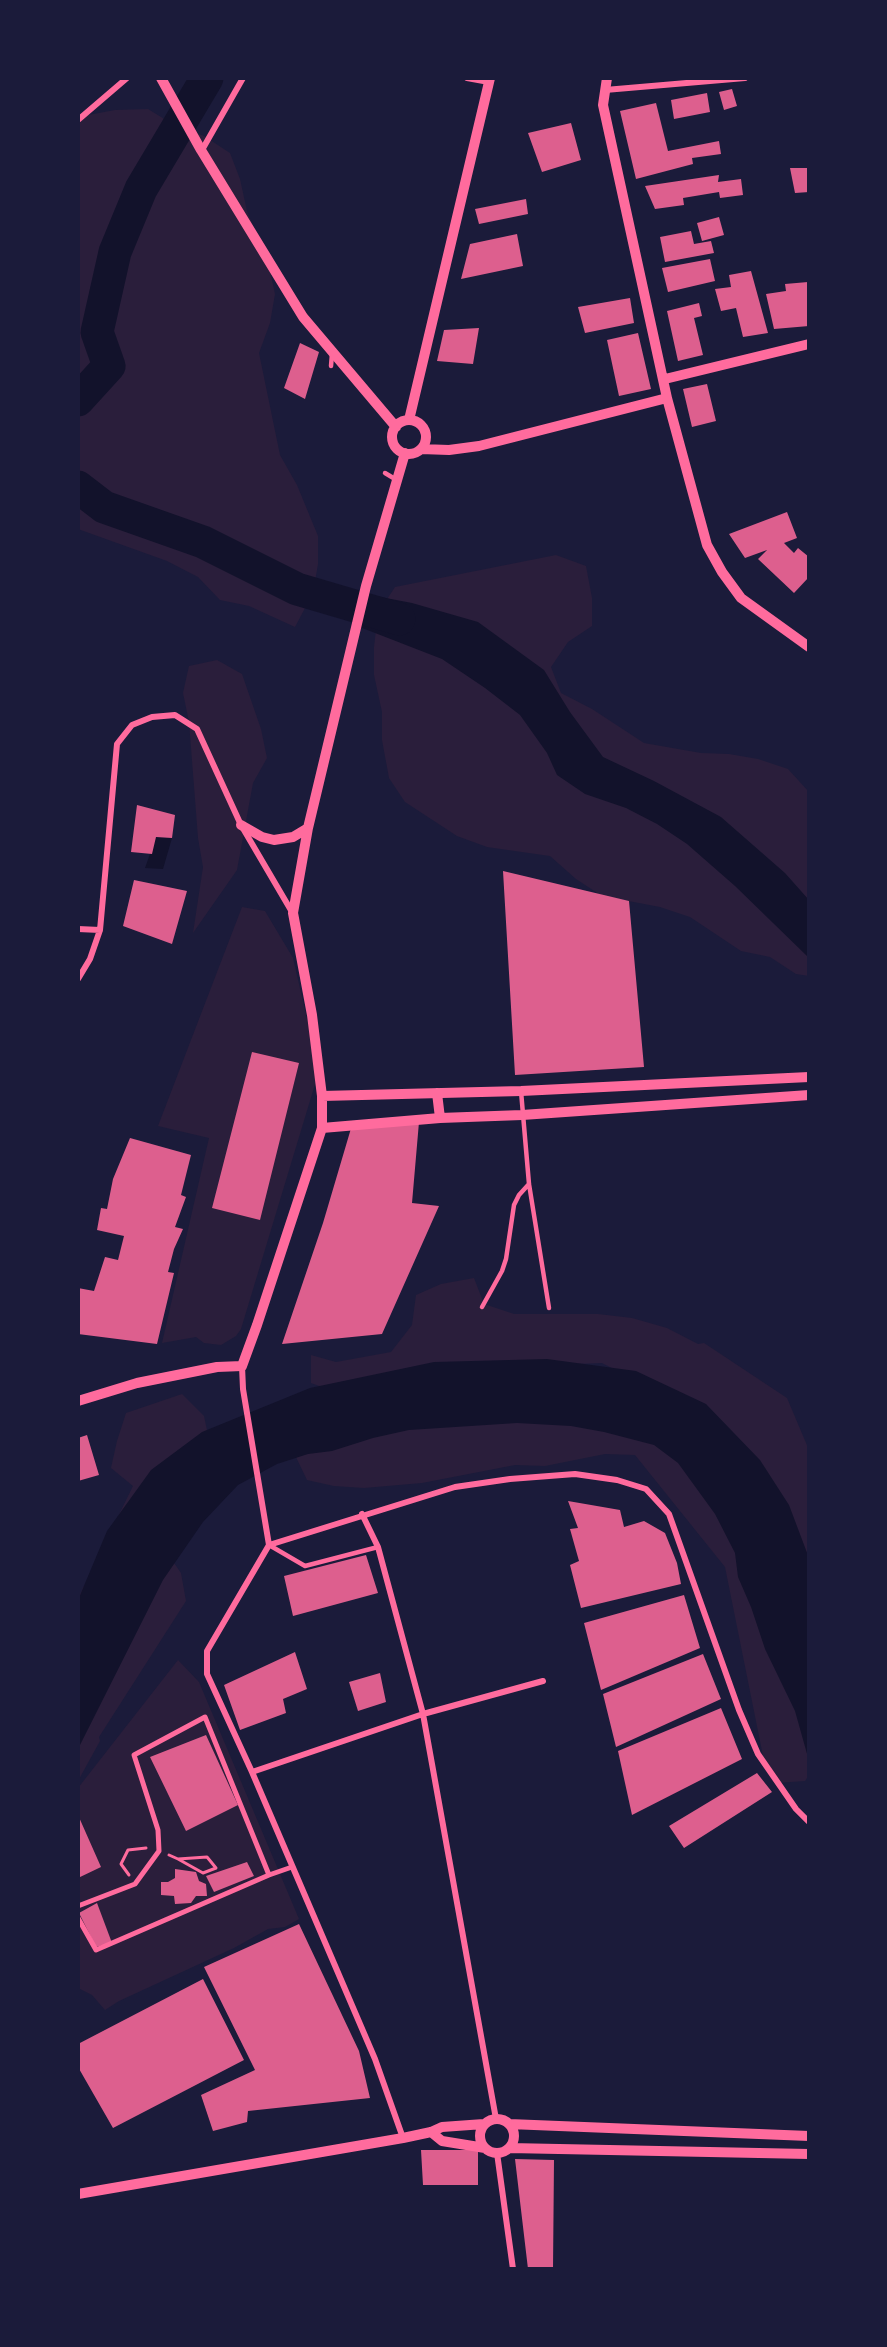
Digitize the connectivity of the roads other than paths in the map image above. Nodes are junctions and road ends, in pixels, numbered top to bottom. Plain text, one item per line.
1 (127, 78) edge
2 (161, 78) edge
3 (243, 78) edge
4 (467, 78) edge
5 (608, 78) edge
6 (745, 78) edge
7 (489, 80) edge
8 (604, 90) junction
9 (78, 120) edge
10 (201, 150) junction
11 (809, 344) edge
12 (332, 354) junction
13 (331, 366) dead end
14 (664, 379) junction
15 (667, 398) junction
16 (409, 420) junction
17 (396, 427) junction
18 (421, 449) junction
19 (405, 453) junction
20 (385, 473) dead end
21 (398, 481) junction
22 (809, 646) edge
23 (241, 825) junction
24 (308, 828) junction
25 (292, 913) junction
26 (78, 929) edge
27 (100, 930) junction
28 (78, 979) edge
29 (809, 1077) edge
30 (784, 1078) junction
31 (656, 1083) junction
32 (521, 1091) junction
33 (437, 1093) junction
34 (809, 1095) edge
35 (322, 1096) junction
36 (785, 1096) junction
37 (656, 1104) junction
38 (522, 1115) junction
39 (440, 1118) junction
40 (322, 1128) junction
41 (529, 1184) junction
42 (482, 1307) dead end
43 (549, 1308) dead end
44 (242, 1366) junction
45 (78, 1401) edge
46 (362, 1514) junction
47 (269, 1545) junction
48 (378, 1547) junction
49 (543, 1681) dead end
50 (423, 1714) junction
51 (252, 1772) junction
52 (809, 1822) edge
53 (292, 1867) junction
54 (269, 1875) junction
55 (78, 1906) edge
56 (78, 1917) edge
57 (496, 2119) junction
58 (484, 2124) junction
59 (509, 2124) junction
60 (431, 2132) junction
61 (809, 2136) edge
62 (403, 2138) junction
63 (485, 2148) junction
64 (509, 2148) junction
65 (497, 2153) junction
66 (809, 2154) edge
67 (78, 2194) edge
68 (513, 2269) edge

1 - 9 street
2 - 10 street
3 - 10 street
4 - 7 street
5 - 8 street
6 - 8 street
7 - 16 street
8 - 14 street
10 - 12 street
11 - 14 street
12 - 13 lane
12 - 17 street
14 - 15 street
15 - 18 street
15 - 22 street
16 - 17 street
16 - 18 street
17 - 19 street
18 - 19 street
19 - 21 street
20 - 21 lane
21 - 24 street
23 - 24 street
23 - 25 street
23 - 27 street
24 - 25 street
25 - 35 street
26 - 27 street
27 - 28 street
29 - 30 street
30 - 31 street
30 - 36 street
31 - 32 street
31 - 37 street
32 - 33 street
32 - 38 lane
33 - 35 street
33 - 39 street
34 - 36 street
35 - 40 street
36 - 37 street
37 - 38 street
38 - 39 street
38 - 41 lane
39 - 40 street
40 - 44 street
41 - 42 lane
41 - 43 lane
44 - 45 street
44 - 47 street
46 - 47 street
46 - 48 street
46 - 52 street
47 - 48 lane
47 - 51 street
48 - 50 street
49 - 50 street
50 - 51 street
50 - 57 street
51 - 53 street
53 - 54 street
53 - 62 street
54 - 55 street
54 - 56 street
57 - 58 street
57 - 59 street
58 - 60 street
58 - 63 street
59 - 61 street
59 - 64 street
60 - 62 street
60 - 63 street
62 - 67 street
63 - 65 street
64 - 65 street
64 - 66 street
65 - 68 street

